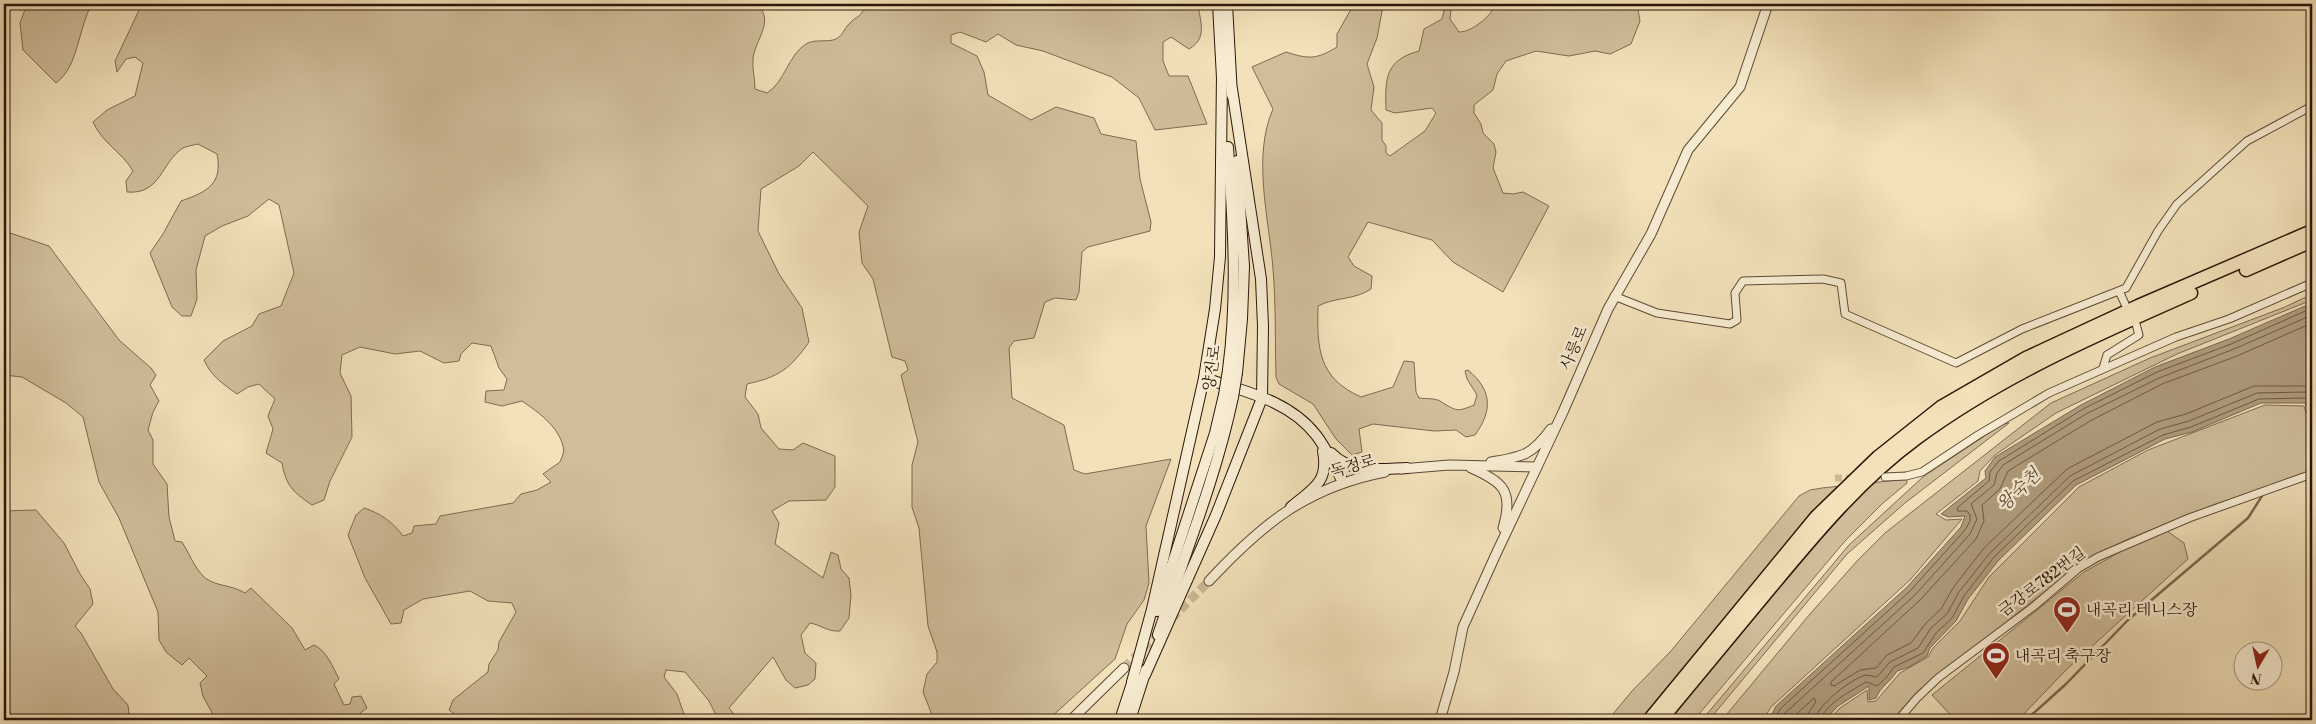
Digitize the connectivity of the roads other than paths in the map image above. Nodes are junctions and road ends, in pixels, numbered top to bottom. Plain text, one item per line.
1 (1218, 4) edge
2 (1227, 4) edge
3 (1768, 4) edge
4 (1222, 72) junction
5 (1232, 89) junction
6 (2312, 106) edge
7 (2312, 231) edge
8 (2312, 241) edge
9 (2312, 284) edge
10 (2119, 291) junction
11 (1614, 296) junction
12 (2125, 304) dead end
13 (2136, 324) dead end
14 (2103, 368) junction
15 (1233, 371) junction
16 (1204, 378) junction
17 (1228, 396) junction
18 (1262, 398) junction
19 (1563, 412) junction
20 (1321, 443) junction
21 (1466, 466) junction
22 (1538, 467) junction
23 (1407, 468) junction
24 (2312, 474) edge
25 (1885, 477) dead end
26 (1343, 482) junction
27 (1292, 507) junction
28 (1496, 554) junction
29 (1209, 581) tunnel mouth
30 (1124, 668) tunnel mouth
31 (1145, 675) junction
32 (1132, 682) junction
33 (1071, 720) edge
34 (1120, 720) edge
35 (1130, 720) edge
36 (1440, 720) edge
37 (1649, 720) edge
38 (1661, 720) edge
39 (1898, 720) edge

1 - 4 main road, 양진로
2 - 5 main road, 양진로
3 - 11 street, 사릉로
4 - 15 main road, 양진로
4 - 16 main road
5 - 15 main road, 양진로
5 - 18 main road
6 - 10 street
7 - 37 highway
8 - 38 highway
9 - 14 street
10 - 11 street
10 - 12 street
11 - 19 street, 사릉로
13 - 14 street
14 - 25 street
15 - 17 main road, 양진로, bridge
16 - 18 main road
16 - 32 main road
17 - 31 main road, 양진로
17 - 32 main road, 양진로
18 - 20 main road
18 - 31 main road
19 - 21 street
19 - 22 street, 사릉로
20 - 23 main road
20 - 26 main road
20 - 27 main road
21 - 22 street, 독정로
21 - 23 street, 독정로
21 - 28 street
22 - 28 street, 사릉로
23 - 26 street, 독정로
24 - 39 street, 금강로782번길
26 - 27 street, 독정로
27 - 29 street, 독정로
28 - 36 street, 사릉로
30 - 33 street
31 - 35 main road, 양진로
32 - 34 main road, 양진로

